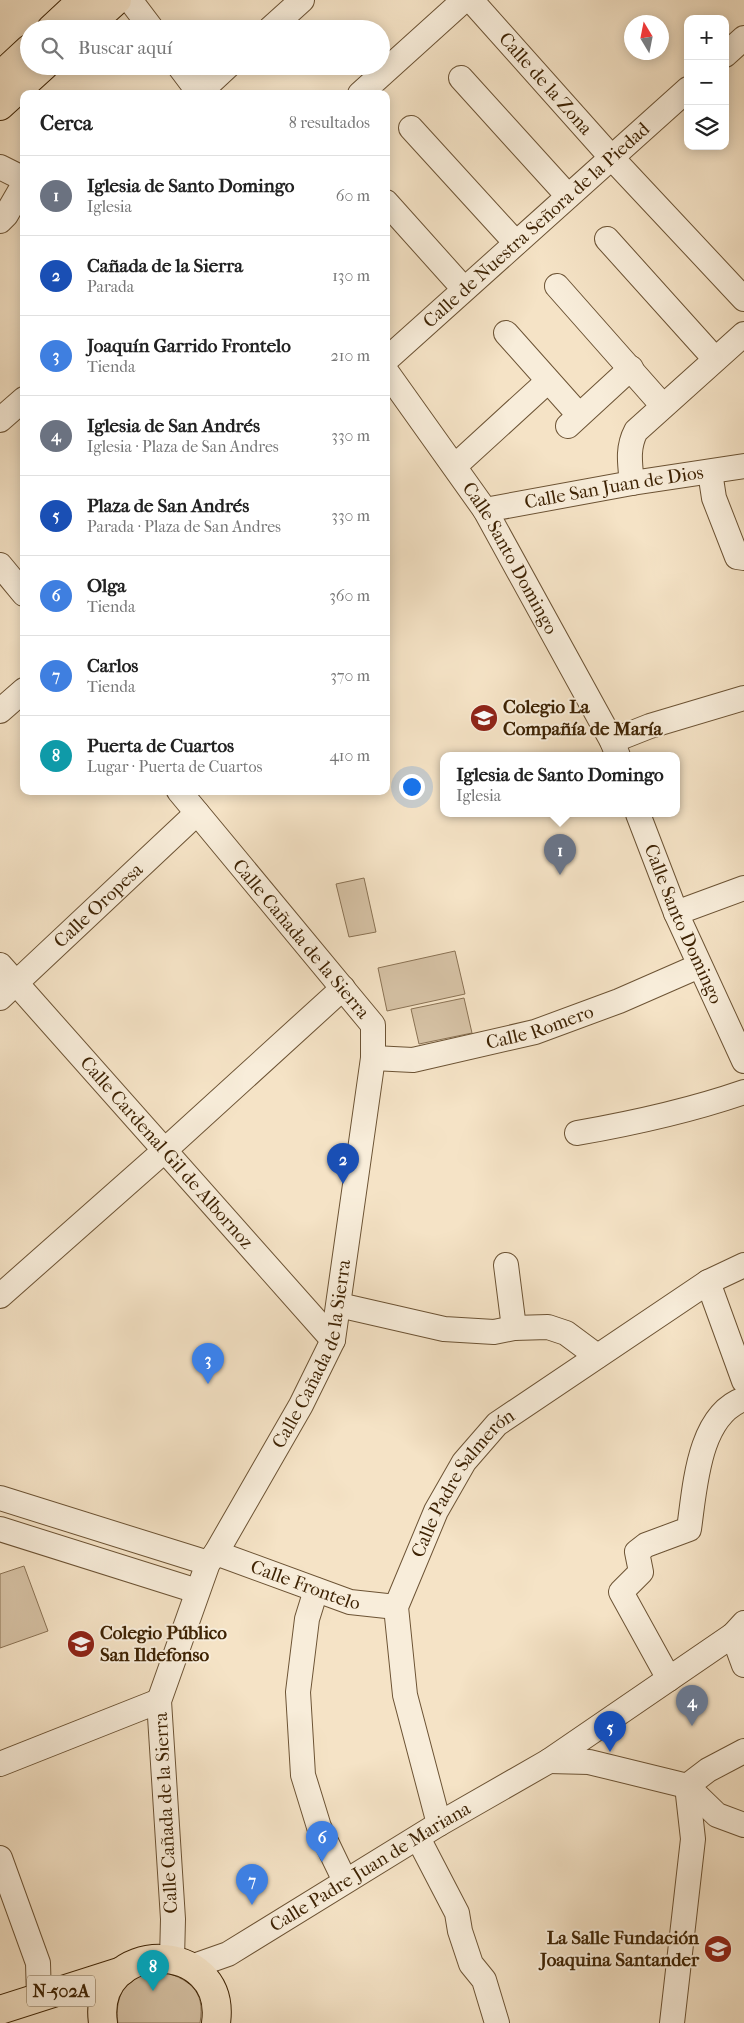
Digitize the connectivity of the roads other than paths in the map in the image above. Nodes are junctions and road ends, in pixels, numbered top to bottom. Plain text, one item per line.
1 (82, 0) edge
2 (117, 0) edge
3 (130, 0) edge
4 (302, 0) edge
5 (464, 0) edge
6 (472, 0) edge
7 (61, 20) edge
8 (95, 20) edge
9 (145, 20) edge
10 (280, 20) edge
11 (744, 38) edge
12 (729, 51) edge
13 (20, 57) edge
14 (390, 67) edge
15 (34, 75) edge
16 (186, 75) edge
17 (218, 75) edge
18 (381, 75) edge
19 (0, 76) edge
20 (461, 78) dead end
21 (197, 90) edge
22 (202, 90) edge
23 (364, 90) edge
24 (684, 92) edge
25 (0, 106) edge
26 (411, 128) dead end
27 (611, 156) junction
28 (0, 166) edge
29 (20, 177) edge
30 (20, 191) edge
31 (568, 196) junction
32 (390, 206) edge
33 (0, 221) edge
34 (607, 239) dead end
35 (516, 243) junction
36 (557, 286) dead end
37 (464, 289) junction
38 (744, 299) edge
39 (506, 333) dead end
40 (744, 334) edge
41 (390, 356) edge
42 (715, 359) junction
43 (631, 368) junction
44 (390, 377) edge
45 (548, 381) junction
46 (20, 402) edge
47 (663, 406) junction
48 (0, 420) edge
49 (455, 466) junction
50 (744, 466) edge
51 (710, 472) junction
52 (632, 483) junction
53 (485, 510) junction
54 (744, 558) edge
55 (0, 565) edge
56 (20, 589) edge
57 (20, 694) edge
58 (744, 698) edge
59 (0, 711) edge
60 (615, 749) edge
61 (182, 795) edge
62 (196, 814) junction
63 (639, 817) edge
64 (744, 888) edge
65 (676, 913) junction
66 (0, 965) edge
67 (699, 966) junction
68 (343, 988) junction
69 (8, 991) edge
70 (373, 1058) junction
71 (744, 1060) edge
72 (744, 1092) edge
73 (577, 1133) dead end
74 (164, 1151) junction
75 (506, 1265) dead end
76 (744, 1265) edge
77 (708, 1282) junction
78 (0, 1296) edge
79 (339, 1305) junction
80 (514, 1328) junction
81 (333, 1340) junction
82 (597, 1356) junction
83 (744, 1381) edge
84 (744, 1399) edge
85 (0, 1498) edge
86 (0, 1529) edge
87 (212, 1558) junction
88 (316, 1590) junction
89 (197, 1591) junction
90 (396, 1607) junction
91 (738, 1629) edge
92 (744, 1665) edge
93 (669, 1679) junction
94 (160, 1701) junction
95 (744, 1751) edge
96 (549, 1761) junction
97 (0, 1764) edge
98 (687, 1786) junction
99 (439, 1824) junction
100 (744, 1825) edge
101 (418, 1838) junction
102 (0, 1858) edge
103 (346, 1881) junction
104 (182, 1963) junction
105 (122, 1971) junction
106 (39, 1998) junction
107 (0, 2010) edge
108 (218, 2018) edge
109 (103, 2023) edge
110 (497, 2023) edge
111 (672, 2023) edge

1 - 7 main road
2 - 8 main road
3 - 9 street
4 - 10 street
5 - 14 street
6 - 27 street, Calle de la Zona
11 - 12 street
13 - 19 main road
15 - 25 main road
16 - 21 street
17 - 22 street
18 - 23 street
20 - 31 street
24 - 27 street, Calle de Nuestra Señora de la Piedad
26 - 35 street
27 - 31 street, Calle de Nuestra Señora de la Piedad
27 - 38 street, Calle de la Zona
28 - 29 street
30 - 33 street
31 - 35 street, Calle de Nuestra Señora de la Piedad
32 - 37 street
34 - 42 street
35 - 37 street, Calle de Nuestra Señora de la Piedad
36 - 43 street
37 - 41 street, Calle de Nuestra Señora de la Piedad
39 - 45 street
40 - 42 street
42 - 47 street
43 - 45 street
43 - 47 street
44 - 49 street, Calle Santo Domingo
45 - 49 street
46 - 48 street
47 - 52 street
49 - 53 street, Calle Santo Domingo
50 - 51 street, Calle San Juan de Dios
51 - 52 street, Calle San Juan de Dios
51 - 54 street
52 - 53 street, Calle San Juan de Dios
53 - 60 street, Calle Santo Domingo
55 - 56 street
57 - 59 street
58 - 60 street
61 - 62 street, Calle Cañada de la Sierra
62 - 68 street, Calle Cañada de la Sierra
62 - 69 street, Calle Oropesa
63 - 65 street, Calle Santo Domingo
64 - 65 street
65 - 67 street, Calle Santo Domingo
66 - 69 street, Calle Cardenal Gil de Albornoz
67 - 70 street, Calle Romero
67 - 71 street, Calle Santo Domingo
68 - 70 street, Calle Cañada de la Sierra
68 - 74 street
69 - 74 street, Calle Cardenal Gil de Albornoz
70 - 79 street, Calle Cañada de la Sierra
72 - 73 street
74 - 78 street
74 - 81 street, Calle Cardenal Gil de Albornoz
75 - 80 street
76 - 77 street, Calle Padre Salmerón
77 - 82 street, Calle Padre Salmerón
77 - 83 street
79 - 80 street
79 - 81 street, Calle Cañada de la Sierra
80 - 82 street
81 - 87 street, Calle Cañada de la Sierra
82 - 90 street, Calle Padre Salmerón
84 - 93 street
85 - 87 street, Calle Frontelo
86 - 89 street
87 - 88 street, Calle Frontelo
87 - 89 street, Calle Cañada de la Sierra
88 - 90 street, Calle Frontelo
88 - 103 street
89 - 94 street, Calle Cañada de la Sierra
90 - 99 street, Calle Padre Salmerón
91 - 92 street
91 - 93 street, Calle Padre Juan de Mariana
93 - 96 street, Calle Padre Juan de Mariana
94 - 97 street
94 - 104 street, Calle Cañada de la Sierra
95 - 98 street
96 - 98 street
96 - 99 street, Calle Padre Juan de Mariana
98 - 100 street
98 - 111 street
99 - 101 street, Calle Padre Juan de Mariana
101 - 103 street, Calle Padre Juan de Mariana
101 - 110 street
102 - 106 street
103 - 104 street, Calle Padre Juan de Mariana
104 - 105 main road, N-502A
104 - 108 main road
105 - 106 main road, N-502A
105 - 109 main road, N-502A
106 - 107 main road, N-502A

